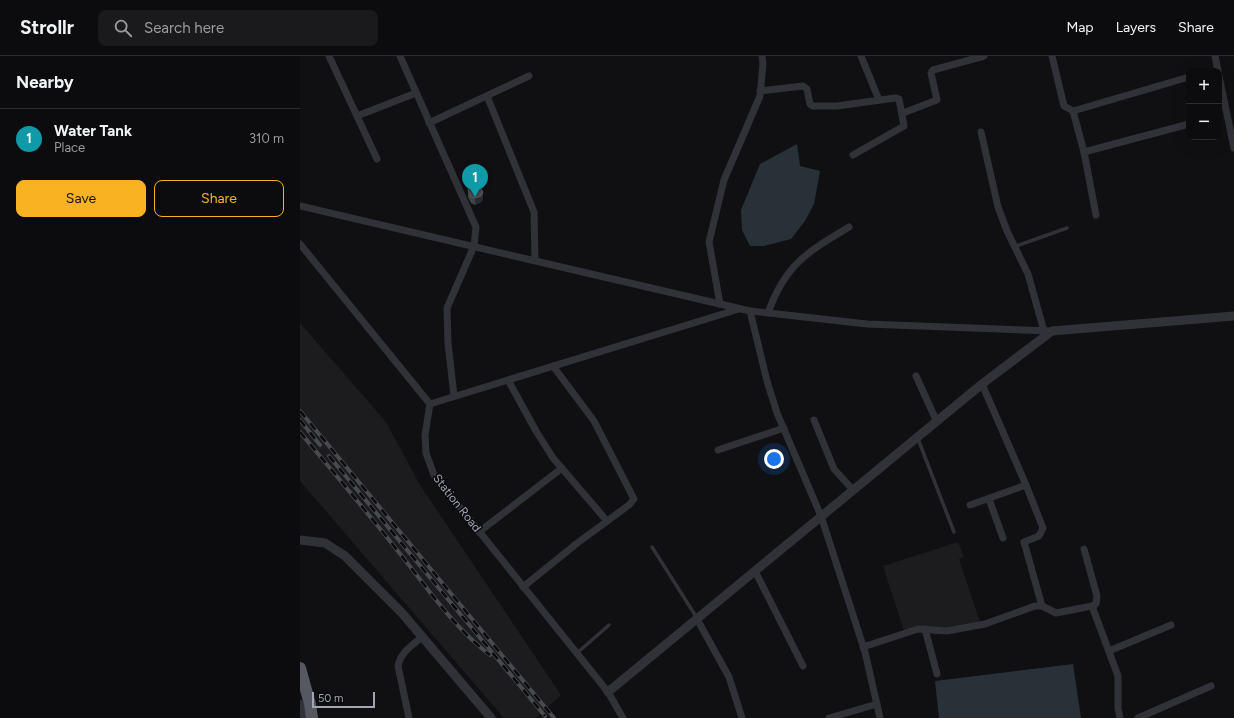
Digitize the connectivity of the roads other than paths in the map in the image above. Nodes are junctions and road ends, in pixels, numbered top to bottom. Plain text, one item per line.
1 (329, 56) edge
2 (400, 56) edge
3 (762, 56) edge
4 (861, 56) edge
5 (984, 56) edge
6 (1052, 56) edge
7 (1215, 56) edge
8 (1216, 68) edge
9 (529, 76) dead end
10 (1186, 78) edge
11 (760, 91) junction
12 (416, 94) junction
13 (1222, 95) edge
14 (487, 96) junction
15 (879, 100) junction
16 (1073, 111) junction
17 (903, 114) junction
18 (1227, 115) junction
19 (357, 116) junction
20 (1222, 116) edge
21 (429, 123) junction
22 (1186, 125) edge
23 (981, 132) dead end
24 (1234, 148) edge
25 (1084, 152) junction
26 (853, 155) dead end
27 (377, 159) dead end
28 (300, 206) edge
29 (1096, 214) dead end
30 (849, 227) dead end
31 (1067, 228) dead end
32 (300, 244) edge
33 (474, 246) junction
34 (1016, 246) junction
35 (534, 260) junction
36 (720, 304) junction
37 (741, 309) junction
38 (750, 311) junction
39 (768, 313) junction
40 (1234, 316) edge
41 (1048, 331) junction
42 (553, 366) junction
43 (916, 376) dead end
44 (508, 380) junction
45 (982, 384) junction
46 (454, 396) junction
47 (430, 404) junction
48 (814, 420) dead end
49 (937, 422) junction
50 (784, 428) junction
51 (917, 438) junction
52 (718, 450) dead end
53 (562, 468) junction
54 (1026, 485) junction
55 (853, 490) junction
56 (989, 499) junction
57 (970, 505) dead end
58 (820, 516) junction
59 (607, 521) junction
60 (479, 532) junction
61 (954, 532) dead end
62 (1002, 538) dead end
63 (300, 540) edge
64 (652, 547) dead end
65 (1084, 549) dead end
66 (755, 571) junction
67 (523, 586) junction
68 (1042, 606) junction
69 (1092, 606) junction
70 (697, 619) junction
71 (1171, 624) dead end
72 (609, 625) dead end
73 (925, 630) junction
74 (422, 637) junction
75 (863, 647) junction
76 (1109, 651) junction
77 (577, 654) junction
78 (803, 666) dead end
79 (300, 668) edge
80 (937, 674) dead end
81 (1211, 686) dead end
82 (608, 692) junction
83 (305, 703) edge
84 (877, 704) junction
85 (304, 718) edge
86 (312, 718) edge
87 (320, 718) edge
88 (408, 718) edge
89 (491, 718) edge
90 (622, 718) edge
91 (742, 718) edge
92 (829, 718) edge
93 (880, 718) edge
94 (1120, 718) edge
95 (1138, 718) edge

1 - 19 street
2 - 12 street
3 - 11 street
4 - 15 street
5 - 17 street
6 - 16 street
7 - 8 street
9 - 14 street
10 - 16 street
11 - 15 street
11 - 36 street
12 - 19 street
12 - 21 street
13 - 18 street
14 - 21 street
14 - 35 street
15 - 17 street
16 - 25 street
17 - 26 street
18 - 20 street
18 - 24 street
19 - 27 street
21 - 33 street
22 - 25 street
23 - 34 street
25 - 29 street
28 - 33 street
30 - 39 street
31 - 34 lane
32 - 47 street
33 - 35 street
33 - 46 street
34 - 41 street
35 - 36 street
36 - 37 street
37 - 38 street
37 - 42 street
38 - 39 street
38 - 50 street
39 - 41 street
40 - 41 street
41 - 45 street
42 - 44 street
42 - 59 street
43 - 49 street
44 - 46 street
44 - 53 street
45 - 49 street
45 - 54 street
46 - 47 street
47 - 60 street, Station Road
48 - 55 street
49 - 51 street
50 - 52 street
50 - 58 street
51 - 55 street
51 - 61 lane
53 - 59 street
53 - 60 street
54 - 56 street
54 - 68 street
55 - 58 street
56 - 57 street
56 - 62 street
58 - 66 street
58 - 75 street
59 - 67 street
60 - 67 street, Station Road
63 - 74 street
64 - 70 lane
65 - 69 street
66 - 70 street
66 - 78 street
67 - 77 street, Station Road
68 - 69 street
68 - 73 street
69 - 76 street
70 - 82 street
70 - 91 street
71 - 76 street
72 - 77 lane
73 - 75 street
73 - 80 street
74 - 88 street
74 - 89 street
75 - 84 street
76 - 94 street
77 - 82 street, Station Road
79 - 83 highway
81 - 95 street
82 - 90 street, Station Road
83 - 85 street
83 - 86 highway
83 - 87 highway
84 - 92 street
84 - 93 street

